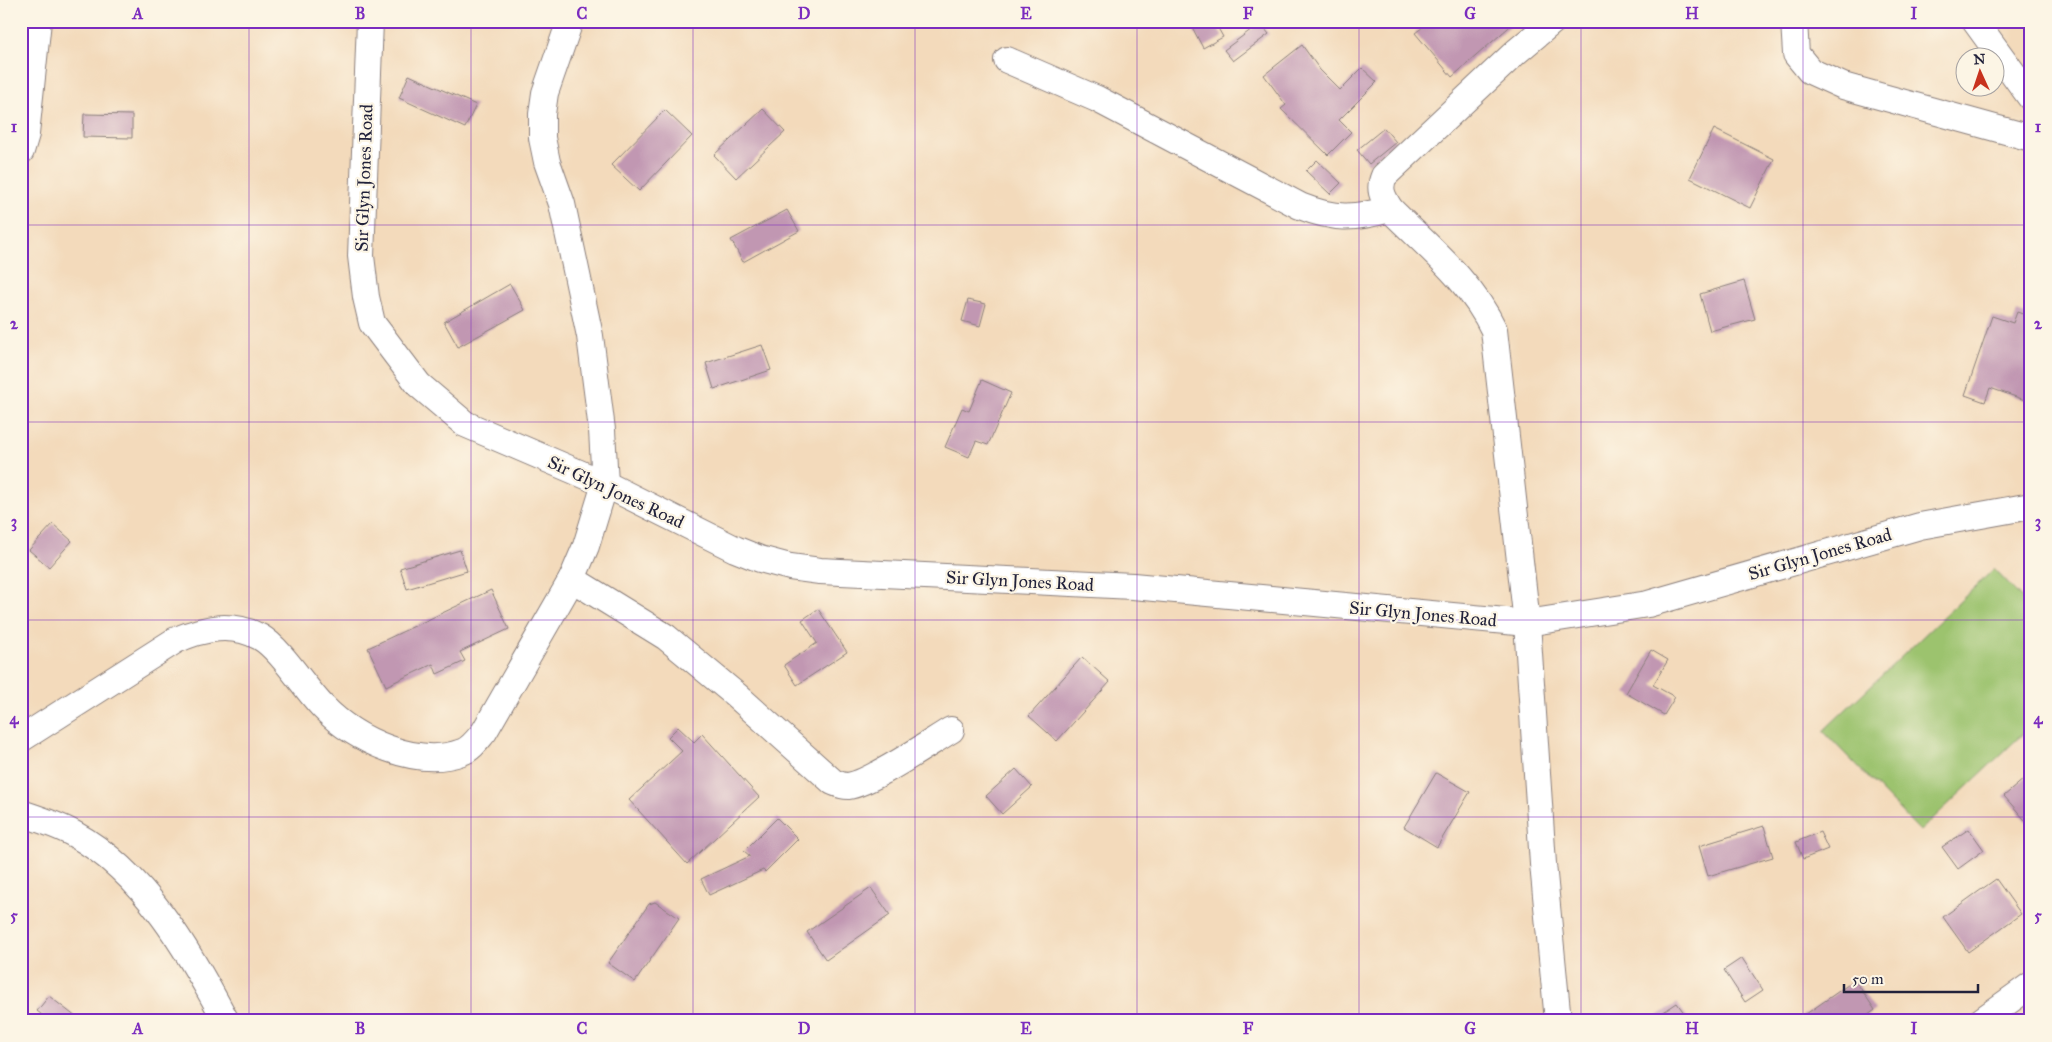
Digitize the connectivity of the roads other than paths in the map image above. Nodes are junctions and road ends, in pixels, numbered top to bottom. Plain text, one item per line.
1 (38, 21) edge
2 (370, 21) edge
3 (570, 21) edge
4 (1553, 21) edge
5 (1794, 21) edge
6 (1975, 21) edge
7 (1008, 60) dead end
8 (2031, 98) edge
9 (2031, 138) edge
10 (21, 151) edge
11 (1390, 209) junction
12 (605, 484) junction
13 (2031, 506) edge
14 (572, 579) junction
15 (1527, 623) junction
16 (951, 730) dead end
17 (21, 739) edge
18 (21, 813) edge
19 (2031, 985) edge
20 (226, 1021) edge
21 (1558, 1021) edge
22 (1981, 1021) edge

1 - 10 street
2 - 12 street, Sir Glyn Jones Road
3 - 12 street
4 - 11 street
5 - 9 street
6 - 8 street
7 - 11 street
11 - 15 street
12 - 14 street
12 - 15 street, Sir Glyn Jones Road
13 - 15 street, Sir Glyn Jones Road
14 - 16 street
14 - 17 street
15 - 21 street
18 - 20 street
19 - 22 street

